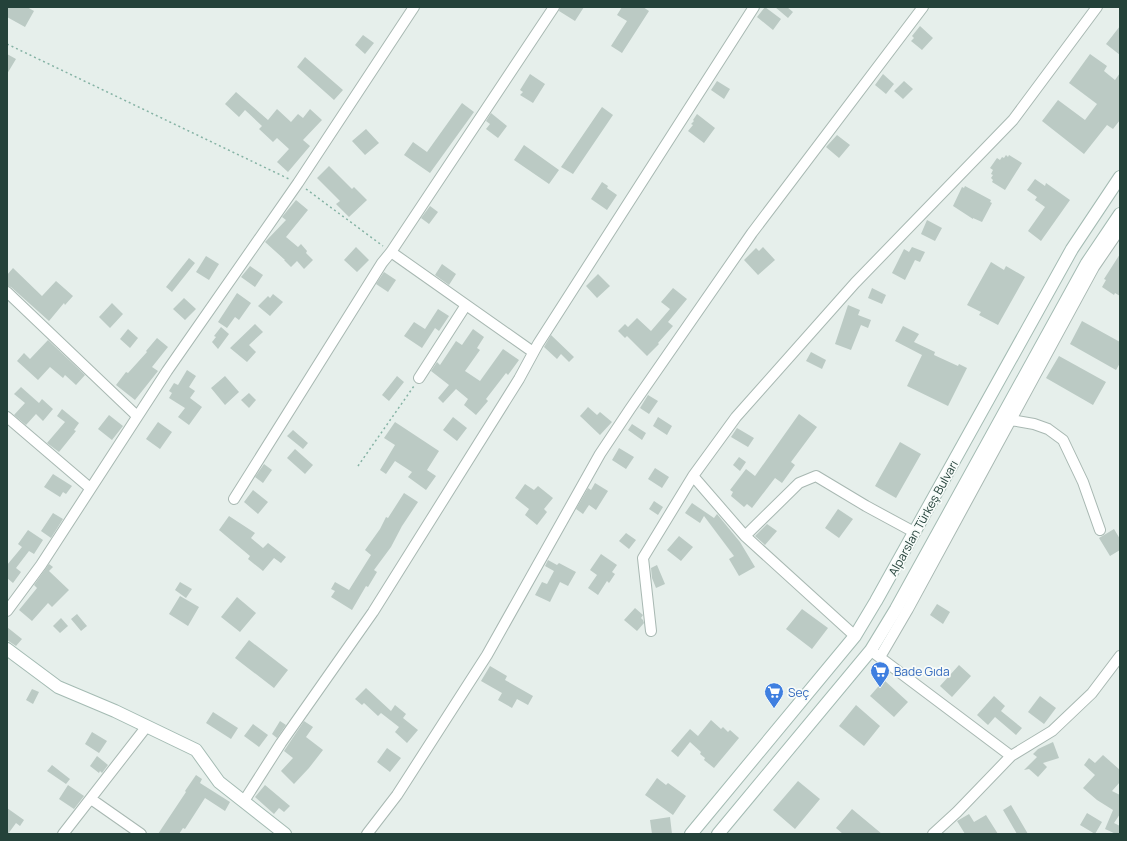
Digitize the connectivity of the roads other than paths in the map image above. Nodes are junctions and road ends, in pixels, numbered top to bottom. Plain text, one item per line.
1 (414, 7) edge
2 (554, 7) edge
3 (754, 7) edge
4 (923, 7) edge
5 (1097, 7) edge
6 (1120, 177) edge
7 (1120, 214) edge
8 (1120, 229) edge
9 (391, 252) junction
10 (7, 292) edge
11 (466, 305) junction
12 (534, 352) junction
13 (419, 378) road end
14 (137, 416) junction
15 (7, 417) edge
16 (1011, 420) junction
17 (693, 476) junction
18 (90, 488) junction
19 (234, 499) dead end
20 (1100, 530) dead end
21 (914, 532) junction
22 (745, 536) junction
23 (7, 611) edge
24 (651, 631) dead end
25 (855, 636) junction
26 (7, 649) edge
27 (875, 654) junction
28 (1120, 656) edge
29 (147, 726) junction
30 (1011, 756) junction
31 (91, 799) junction
32 (244, 801) junction
33 (63, 834) edge
34 (141, 834) edge
35 (284, 834) edge
36 (367, 834) edge
37 (691, 834) edge
38 (718, 834) edge
39 (932, 834) edge

1 - 14 street
2 - 9 street
3 - 12 street
4 - 36 street
5 - 17 street
6 - 21 main road, Alparslan Türkeş Bulvarı
7 - 27 main road
8 - 16 street
9 - 11 street
9 - 19 street
10 - 14 street
11 - 12 street
11 - 13 street
12 - 32 street
14 - 18 street
15 - 18 street
16 - 20 street
16 - 27 street
17 - 22 street
17 - 24 street
18 - 23 street
21 - 22 street
21 - 25 main road, Alparslan Türkeş Bulvarı
22 - 25 street
25 - 37 main road, Alparslan Türkeş Bulvarı
26 - 29 main road
27 - 30 street
27 - 38 main road
28 - 30 street
29 - 31 street
29 - 32 main road
30 - 39 street
31 - 33 street
31 - 34 street
32 - 35 main road

